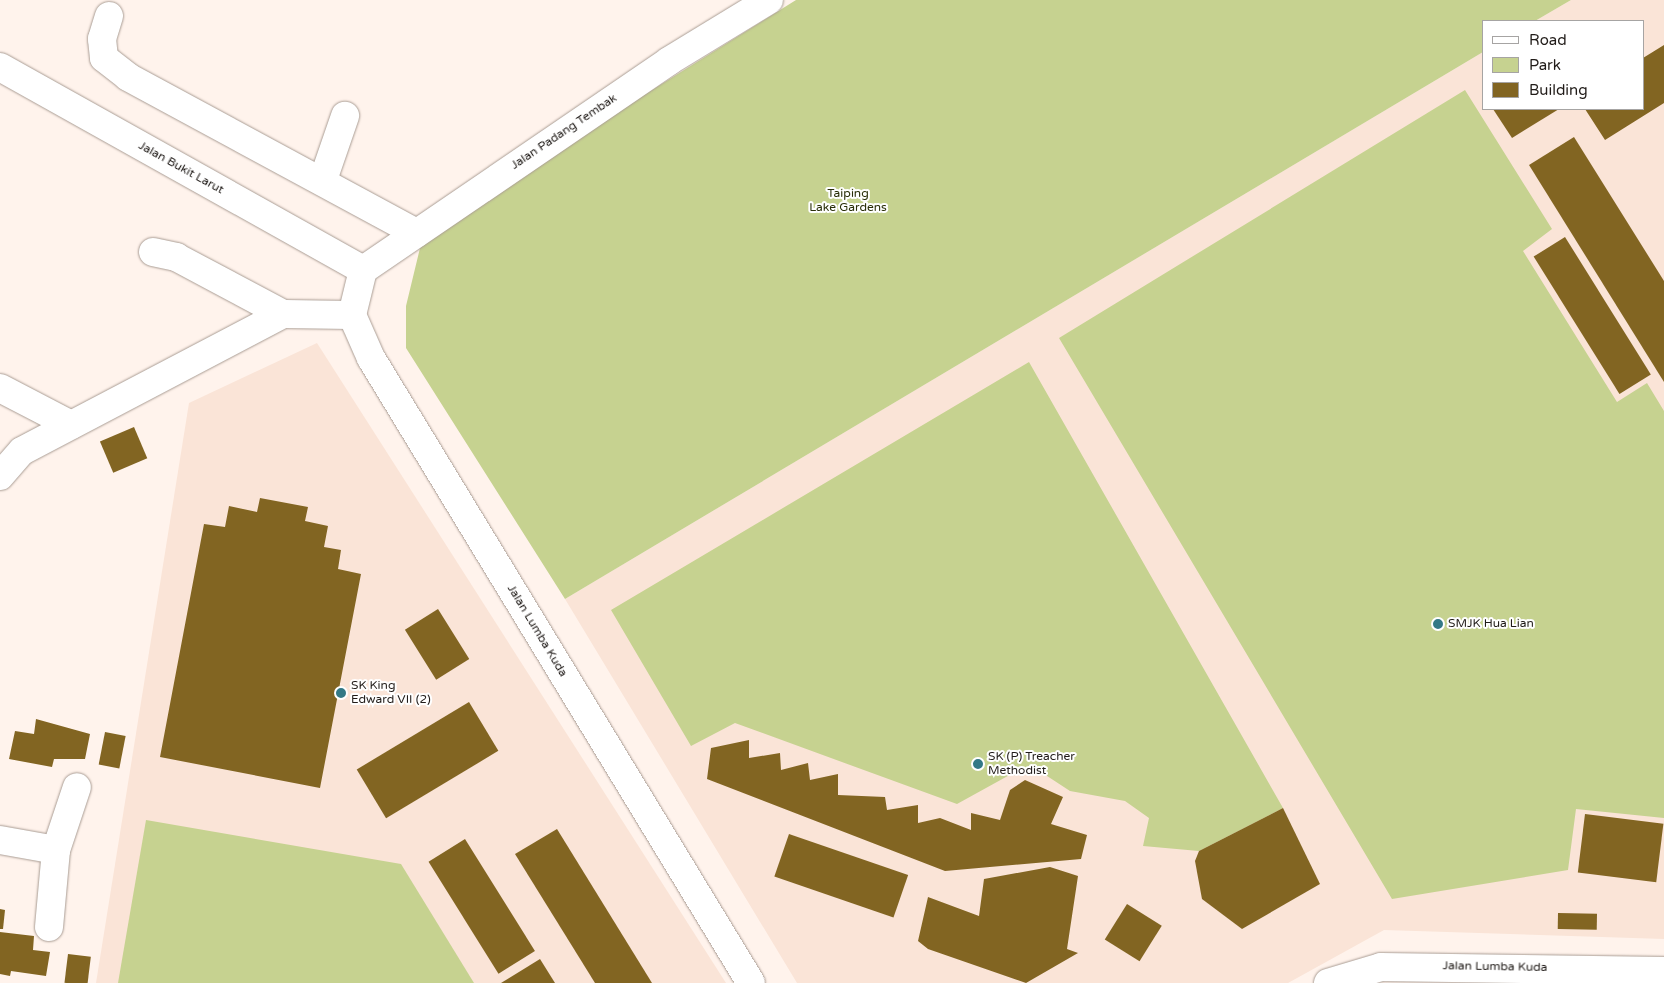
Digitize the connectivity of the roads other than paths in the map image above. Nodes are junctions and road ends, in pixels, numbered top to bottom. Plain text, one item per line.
1 (769, 0) edge
2 (109, 16) dead end
3 (0, 67) edge
4 (346, 116) dead end
5 (323, 180) junction
6 (416, 233) junction
7 (153, 252) dead end
8 (362, 270) junction
9 (283, 314) junction
10 (352, 315) junction
11 (0, 388) edge
12 (71, 425) junction
13 (0, 476) edge
14 (77, 787) dead end
15 (0, 840) edge
16 (56, 850) junction
17 (49, 927) dead end
18 (1664, 971) edge
19 (751, 983) edge
20 (1328, 983) edge

1 - 6 street, Jalan Padang Tembak
2 - 5 street
3 - 8 street, Jalan Bukit Larut
4 - 5 street
5 - 6 street
6 - 8 street, Jalan Padang Tembak
7 - 9 street
8 - 10 street
9 - 10 street
9 - 12 street
10 - 19 street, Jalan Lumba Kuda
11 - 12 street
12 - 13 street
14 - 16 street
15 - 16 street
16 - 17 street
18 - 20 street, Jalan Lumba Kuda

